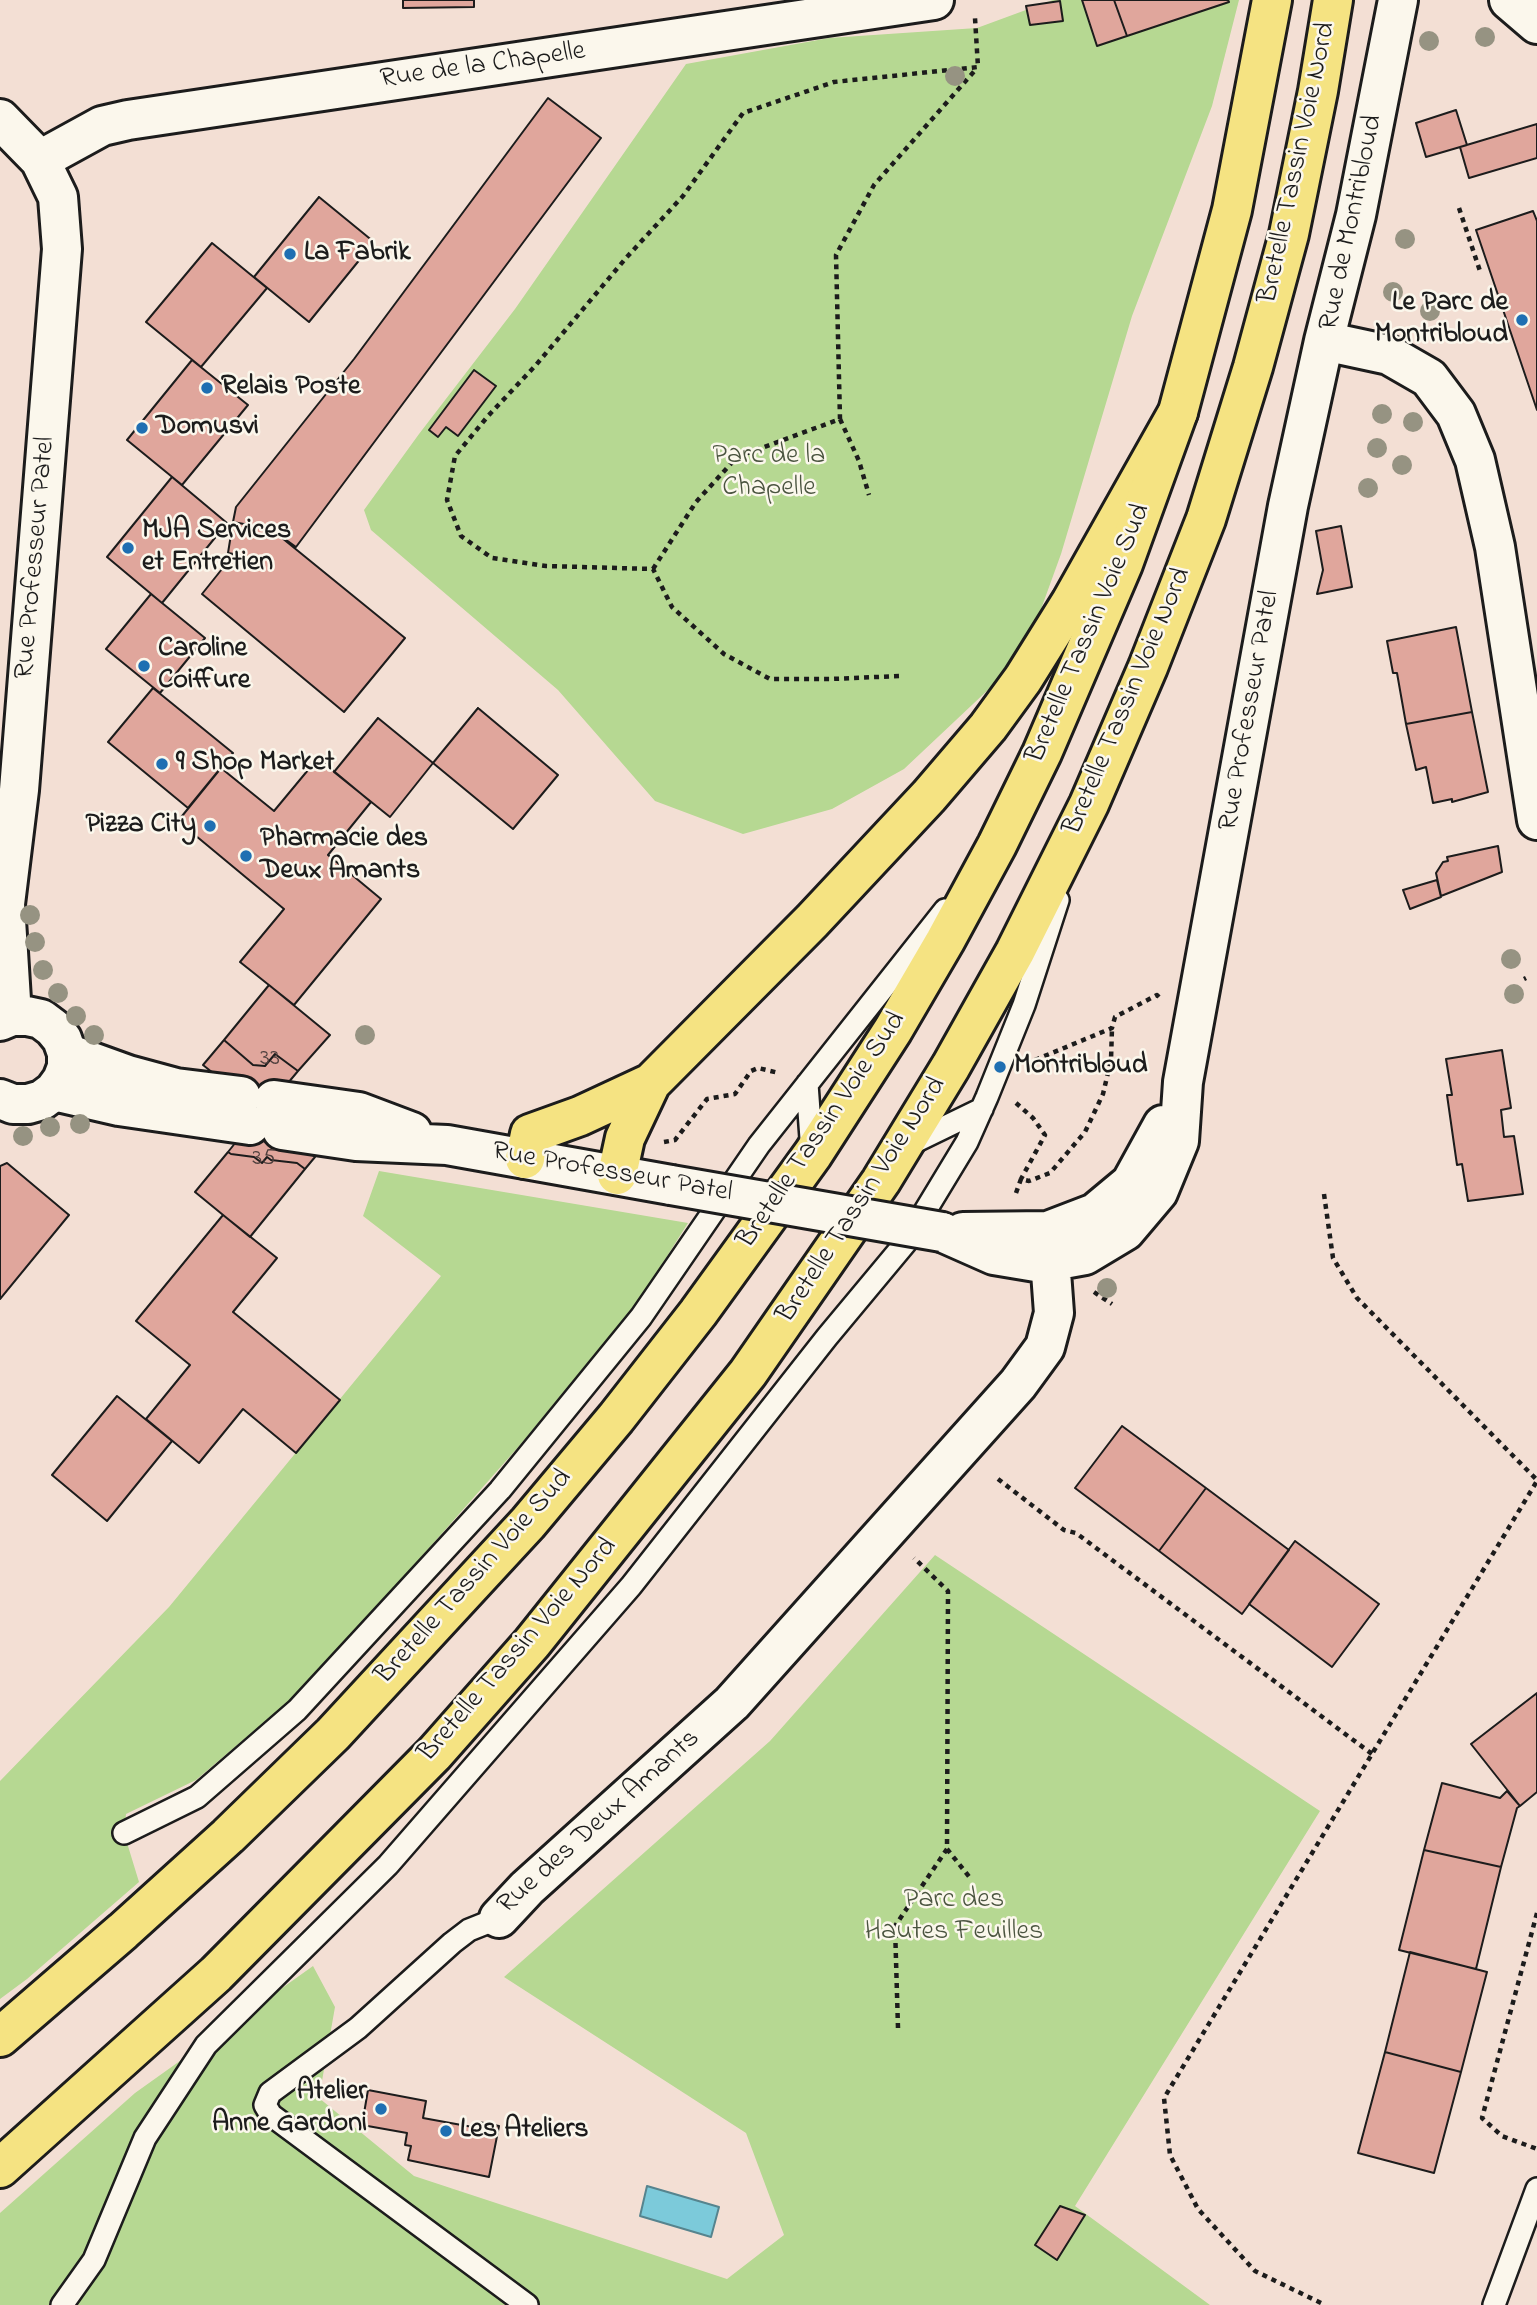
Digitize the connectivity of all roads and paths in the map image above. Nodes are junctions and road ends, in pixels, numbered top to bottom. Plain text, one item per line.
1 (934, 0) edge
2 (1272, 0) edge
3 (1333, 0) edge
4 (1398, 0) edge
5 (1509, 0) edge
6 (975, 18) dead end
7 (1537, 24) edge
8 (978, 67) junction
9 (0, 119) edge
10 (40, 160) junction
11 (1459, 208) dead end
12 (1479, 271) dead end
13 (1324, 341) junction
14 (1178, 412) junction
15 (841, 419) junction
16 (869, 495) dead end
17 (653, 569) junction
18 (899, 676) dead end
19 (1089, 804) junction
20 (1537, 820) edge
21 (997, 845) junction
22 (1164, 1000) dead end
23 (6, 1019) edge
24 (1112, 1028) junction
25 (67, 1053) junction
26 (1026, 1056) dead end
27 (775, 1072) dead end
28 (651, 1083) junction
29 (807, 1084) junction
30 (54, 1091) junction
31 (1010, 1098) dead end
32 (4, 1105) edge
33 (982, 1109) junction
34 (262, 1113) junction
35 (657, 1143) dead end
36 (900, 1149) junction
37 (813, 1154) junction
38 (525, 1158) junction
39 (617, 1175) junction
40 (1021, 1179) junction
41 (1324, 1194) dead end
42 (1011, 1203) dead end
43 (1050, 1246) junction
44 (998, 1479) dead end
45 (1537, 1480) edge
46 (886, 1531) junction
47 (1372, 1754) junction
48 (124, 1833) dead end
49 (947, 1849) junction
50 (971, 1879) dead end
51 (1537, 1913) edge
52 (499, 1918) joint
53 (898, 2028) dead end
54 (0, 2037) edge
55 (1537, 2150) edge
56 (0, 2168) edge
57 (1537, 2189) edge
58 (1321, 2302) dead end
59 (62, 2305) edge
60 (527, 2305) edge
61 (1493, 2305) edge

1 - 10 street, Rue de la Chapelle
2 - 14 main road, Bretelle Tassin Voie Sud
3 - 19 main road, Bretelle Tassin Voie Nord
4 - 13 street, Rue de Montribloud
5 - 7 street
6 - 8 path
8 - 15 path
8 - 17 path
9 - 10 street, Rue Professeur Patel
10 - 23 street, Rue Professeur Patel
11 - 12 path
13 - 20 street, Rue de Montribloud
13 - 43 street, Rue Professeur Patel
14 - 21 main road, Bretelle Tassin Voie Sud
14 - 28 main road
15 - 16 path
15 - 17 path
17 - 18 path
19 - 33 lane
19 - 36 main road, Bretelle Tassin Voie Nord
21 - 29 lane
21 - 37 main road, Bretelle Tassin Voie Sud
22 - 24 path
23 - 25 street
24 - 26 path
24 - 40 path
25 - 30 street
25 - 34 street, Rue Professeur Patel
27 - 35 path
28 - 38 main road
28 - 39 main road
29 - 37 lane
29 - 48 lane
30 - 32 street
30 - 34 street, Rue Professeur Patel
31 - 40 path
33 - 36 lane
33 - 59 lane
34 - 38 street, Rue Professeur Patel
36 - 56 main road, Bretelle Tassin Voie Nord
37 - 54 main road, Bretelle Tassin Voie Sud
38 - 39 street, Rue Professeur Patel
39 - 43 street, Rue Professeur Patel, bridge
40 - 42 path
41 - 45 path
43 - 46 street, Rue des Deux Amants
44 - 47 path
45 - 47 path
46 - 49 path
46 - 52 street, Rue des Deux Amants
47 - 58 path
49 - 50 path
49 - 53 path
51 - 55 path
52 - 60 lane, Rue des Deux Amants
57 - 61 lane

